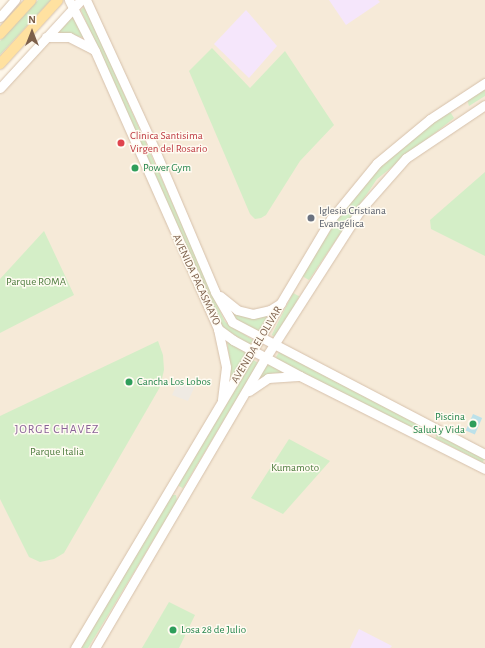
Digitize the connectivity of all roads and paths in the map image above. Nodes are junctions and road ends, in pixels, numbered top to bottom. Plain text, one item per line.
1 (15, 0) edge
2 (31, 0) edge
3 (58, 0) edge
4 (81, 0) edge
5 (86, 0) edge
6 (71, 4) edge
7 (0, 17) edge
8 (0, 34) edge
9 (46, 38) junction
10 (95, 51) junction
11 (0, 64) edge
12 (485, 83) edge
13 (0, 88) edge
14 (485, 105) edge
15 (215, 292) junction
16 (284, 301) junction
17 (218, 329) junction
18 (261, 338) junction
19 (274, 345) junction
20 (254, 351) junction
21 (266, 357) junction
22 (300, 376) junction
23 (242, 397) junction
24 (221, 404) junction
25 (485, 454) edge
26 (485, 469) edge
27 (75, 648) edge
28 (96, 648) edge

1 - 7 main road
2 - 8 main road
3 - 11 main road
4 - 6 main road
5 - 15 main road, AVENIDA PACASMAYO
6 - 9 main road
6 - 10 main road, AVENIDA PACASMAYO
9 - 10 main road
9 - 13 main road
10 - 17 main road, AVENIDA PACASMAYO
12 - 16 main road, AVENIDA EL OLIVAR
14 - 19 main road, AVENIDA EL OLIVAR
15 - 16 main road
15 - 18 main road, AVENIDA PACASMAYO
16 - 18 main road, AVENIDA EL OLIVAR
17 - 20 main road, AVENIDA PACASMAYO
17 - 24 main road
18 - 19 main road, AVENIDA PACASMAYO
18 - 20 main road, AVENIDA EL OLIVAR
19 - 21 main road, AVENIDA EL OLIVAR
19 - 25 main road, AVENIDA PACASMAYO
20 - 21 main road, AVENIDA PACASMAYO
20 - 24 main road, AVENIDA EL OLIVAR
21 - 22 main road, AVENIDA PACASMAYO
21 - 23 main road, AVENIDA EL OLIVAR
22 - 23 main road
22 - 26 main road, AVENIDA PACASMAYO
23 - 28 main road, AVENIDA EL OLIVAR
24 - 27 main road, AVENIDA EL OLIVAR

